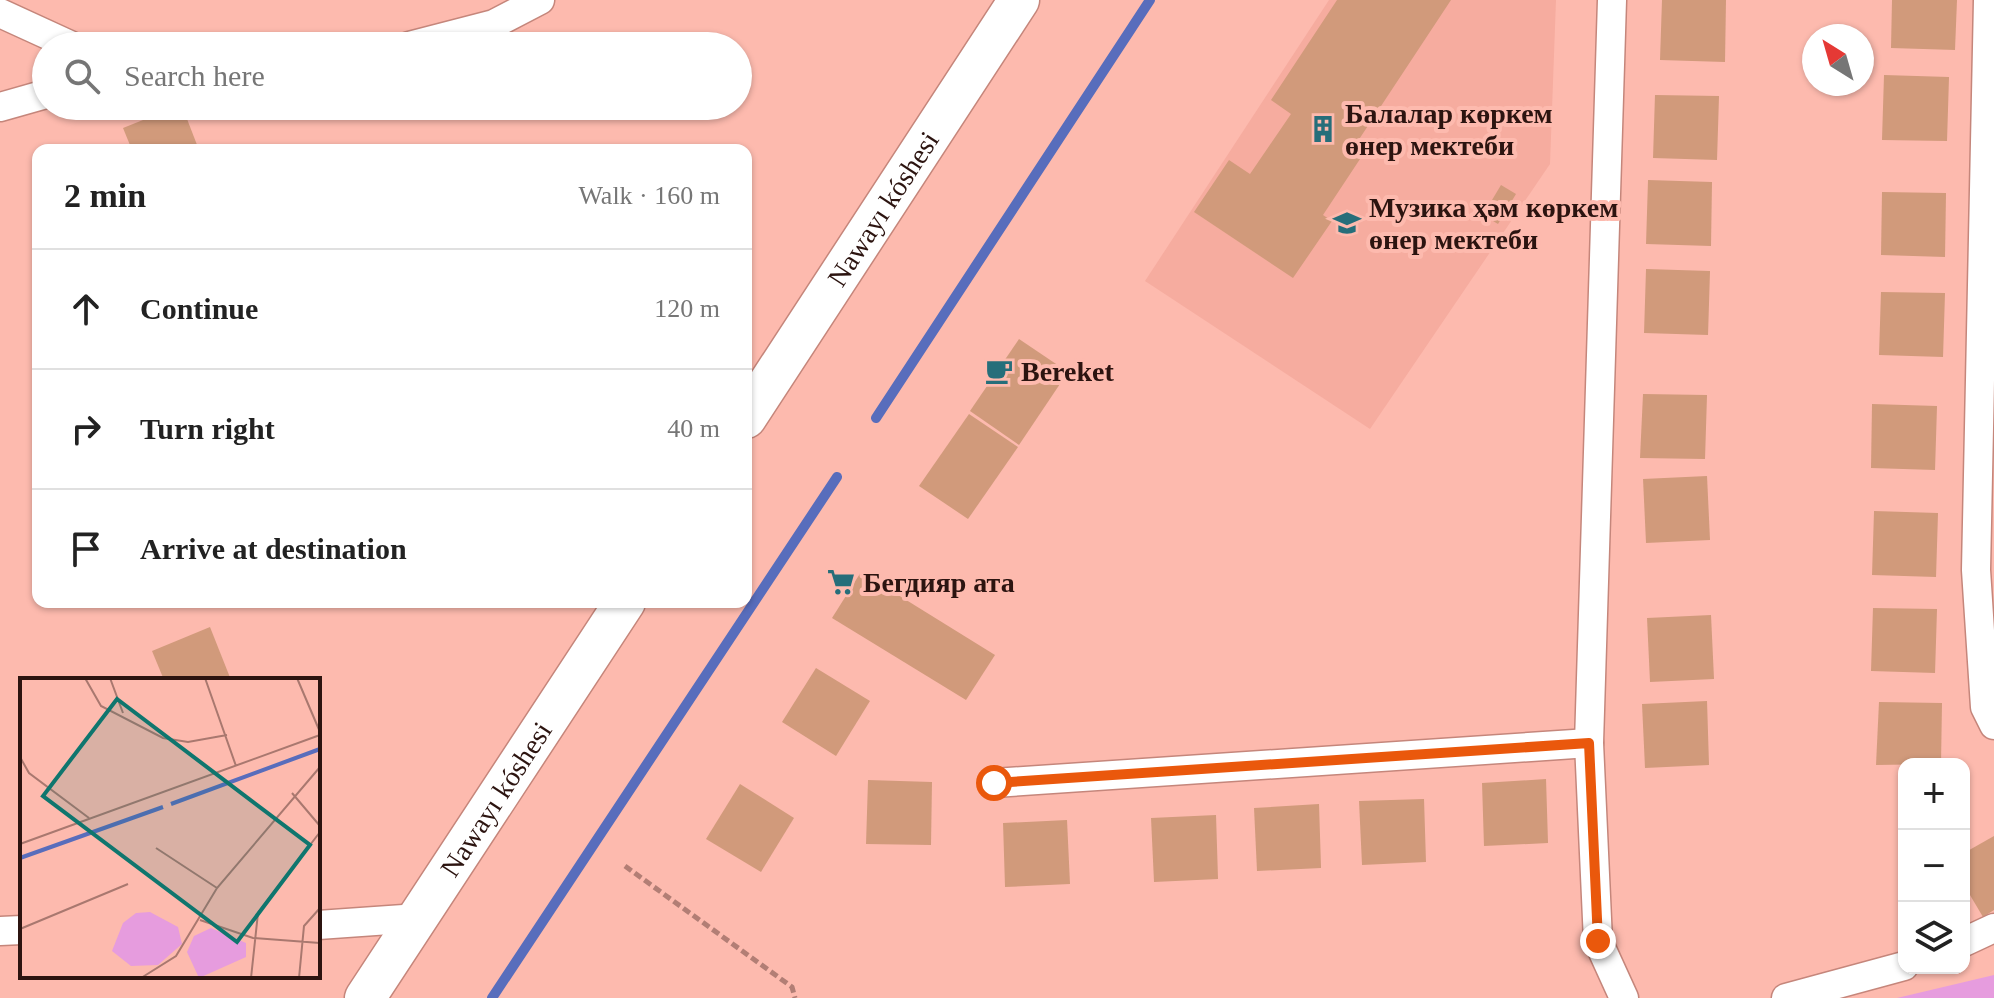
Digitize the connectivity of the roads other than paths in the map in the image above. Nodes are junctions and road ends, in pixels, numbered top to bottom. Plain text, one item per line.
1 (540, 0) edge
2 (1019, 0) edge
3 (1612, 0) edge
4 (1988, 0) edge
5 (0, 13) edge
6 (41, 32) edge
7 (463, 32) edge
8 (32, 98) edge
9 (0, 107) edge
10 (752, 409) edge
11 (621, 608) edge
12 (1994, 725) edge
13 (1589, 743) junction
14 (994, 783) dead end
15 (418, 918) junction
16 (320, 925) edge
17 (1994, 928) edge
18 (20, 930) edge
19 (0, 931) edge
20 (1970, 939) edge
21 (1898, 968) edge
22 (365, 998) edge
23 (1624, 998) edge
24 (1786, 998) edge

1 - 7 street
2 - 10 main road, Nawayı kóshesi
3 - 13 street
4 - 12 street
5 - 6 street
8 - 9 street
11 - 15 main road, Nawayı kóshesi
13 - 14 street
13 - 23 street
15 - 16 street
15 - 22 main road, Nawayı kóshesi
17 - 20 street
18 - 19 street
21 - 24 street

